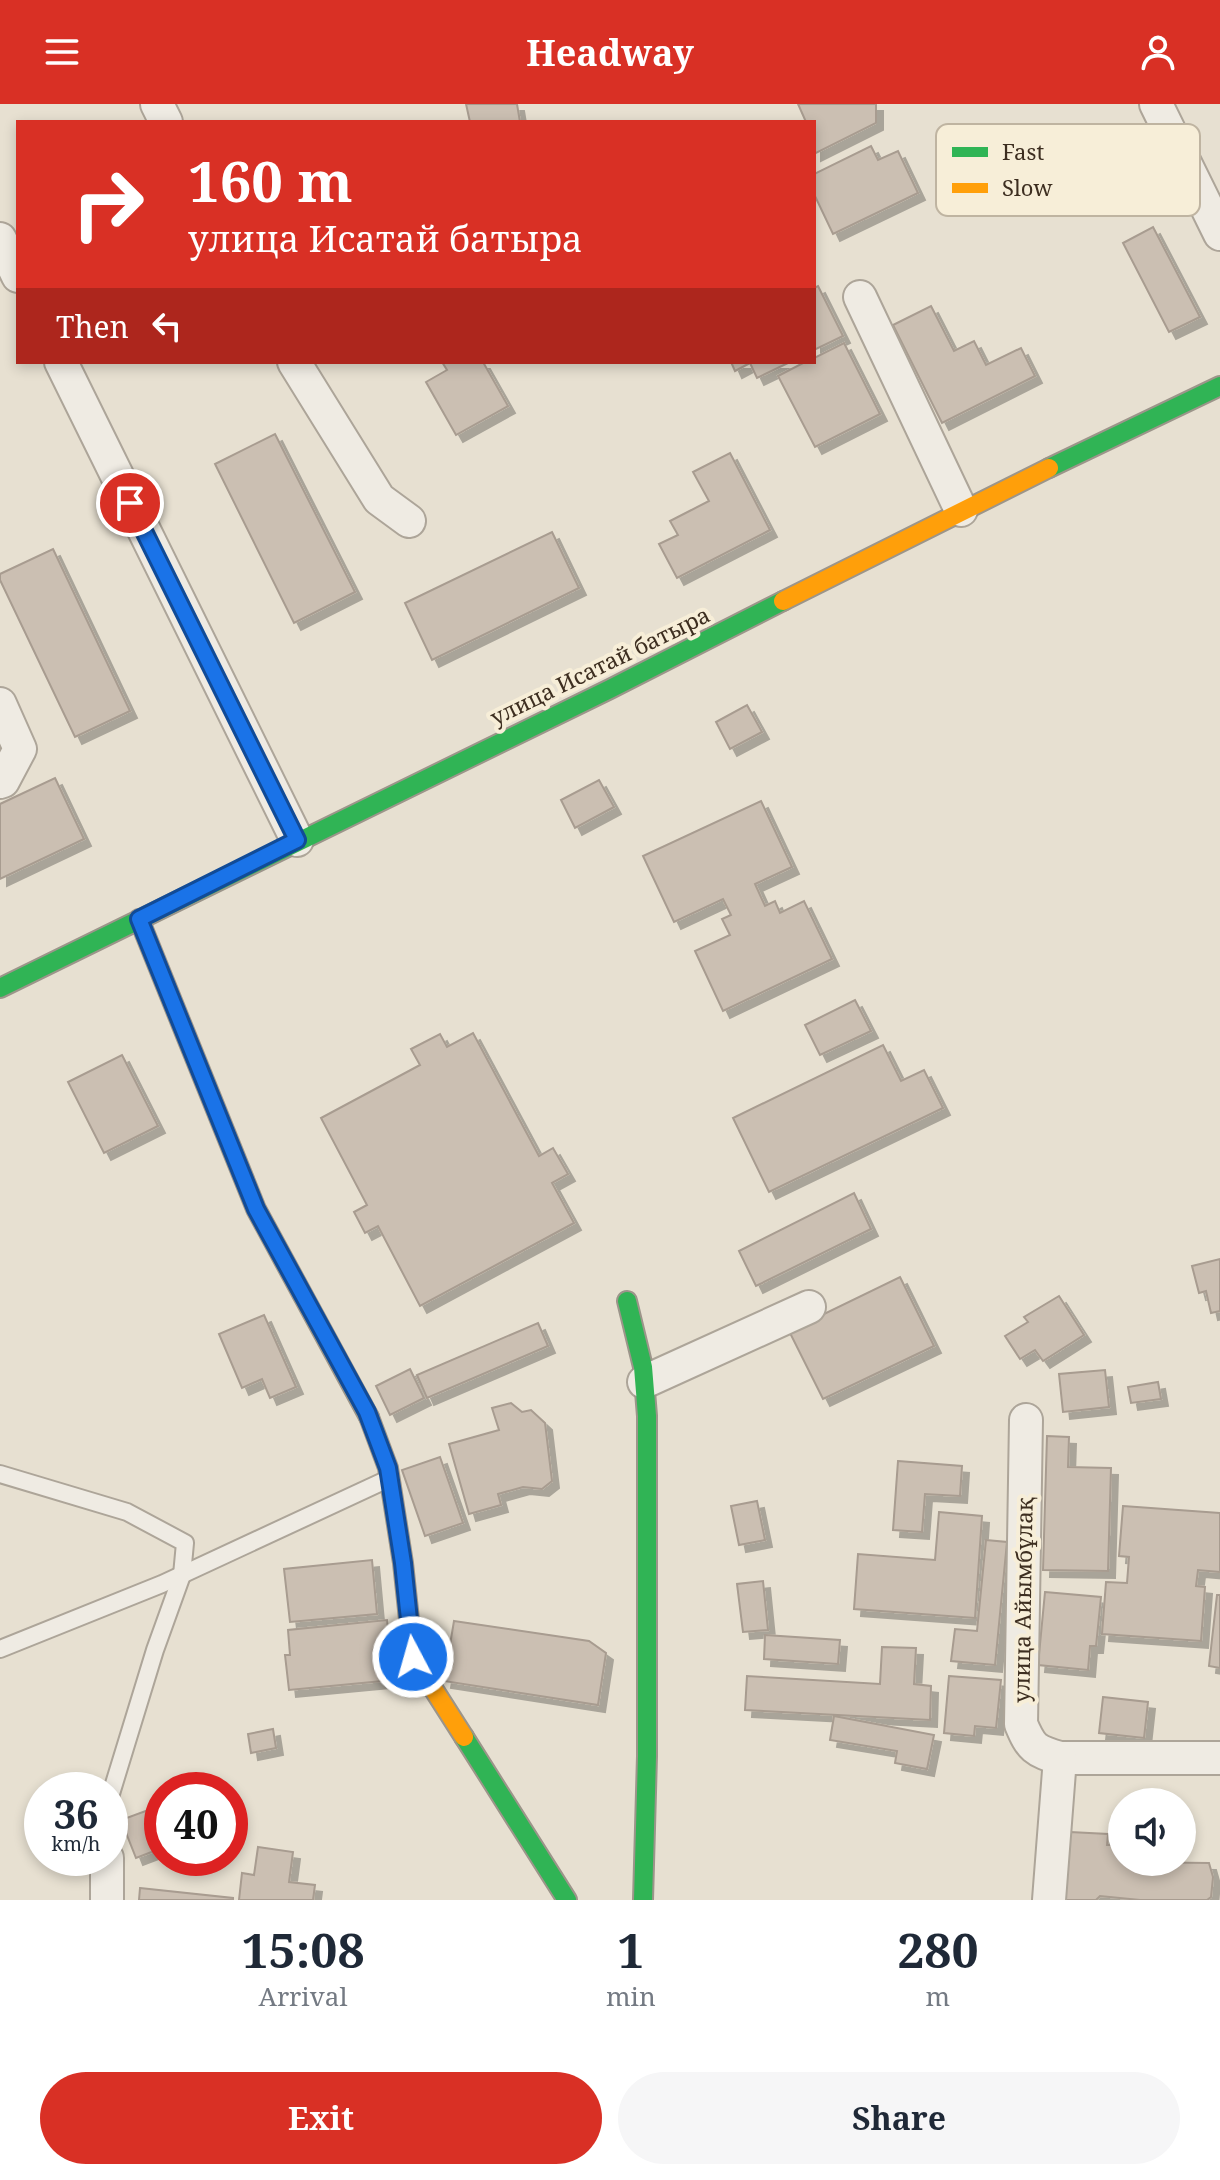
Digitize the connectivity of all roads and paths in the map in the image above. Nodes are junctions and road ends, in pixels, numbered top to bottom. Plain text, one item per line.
1 (1156, 104) edge
2 (1166, 124) edge
3 (1200, 193) edge
4 (1220, 234) edge
5 (0, 239) edge
6 (16, 272) edge
7 (860, 297) dead end
8 (62, 364) edge
9 (295, 364) edge
10 (1220, 386) edge
11 (961, 510) junction
12 (409, 521) dead end
13 (0, 704) edge
14 (0, 782) edge
15 (297, 840) junction
16 (139, 919) junction
17 (0, 988) edge
18 (627, 1301) dead end
19 (809, 1307) dead end
20 (644, 1382) junction
21 (1026, 1420) dead end
22 (0, 1474) edge
23 (390, 1478) junction
24 (182, 1575) junction
25 (0, 1649) edge
26 (1060, 1758) junction
27 (1220, 1758) edge
28 (118, 1772) edge
29 (107, 1876) edge
30 (107, 1900) edge
31 (567, 1900) edge
32 (643, 1900) edge
33 (1049, 1900) edge

1 - 2 street
3 - 4 street
5 - 6 street
7 - 11 street
8 - 15 street
9 - 12 street
10 - 11 street, улица Исатай батыра
11 - 15 street, улица Исатай батыра
13 - 14 street
15 - 16 street, улица Исатай батыра
16 - 17 street, улица Исатай батыра
16 - 23 street
18 - 20 street
19 - 20 street
20 - 32 street
21 - 26 street, улица Айымбұлақ
22 - 24 lane
23 - 24 lane
23 - 31 street
24 - 25 lane
24 - 28 lane
26 - 27 street
26 - 33 street
29 - 30 street

